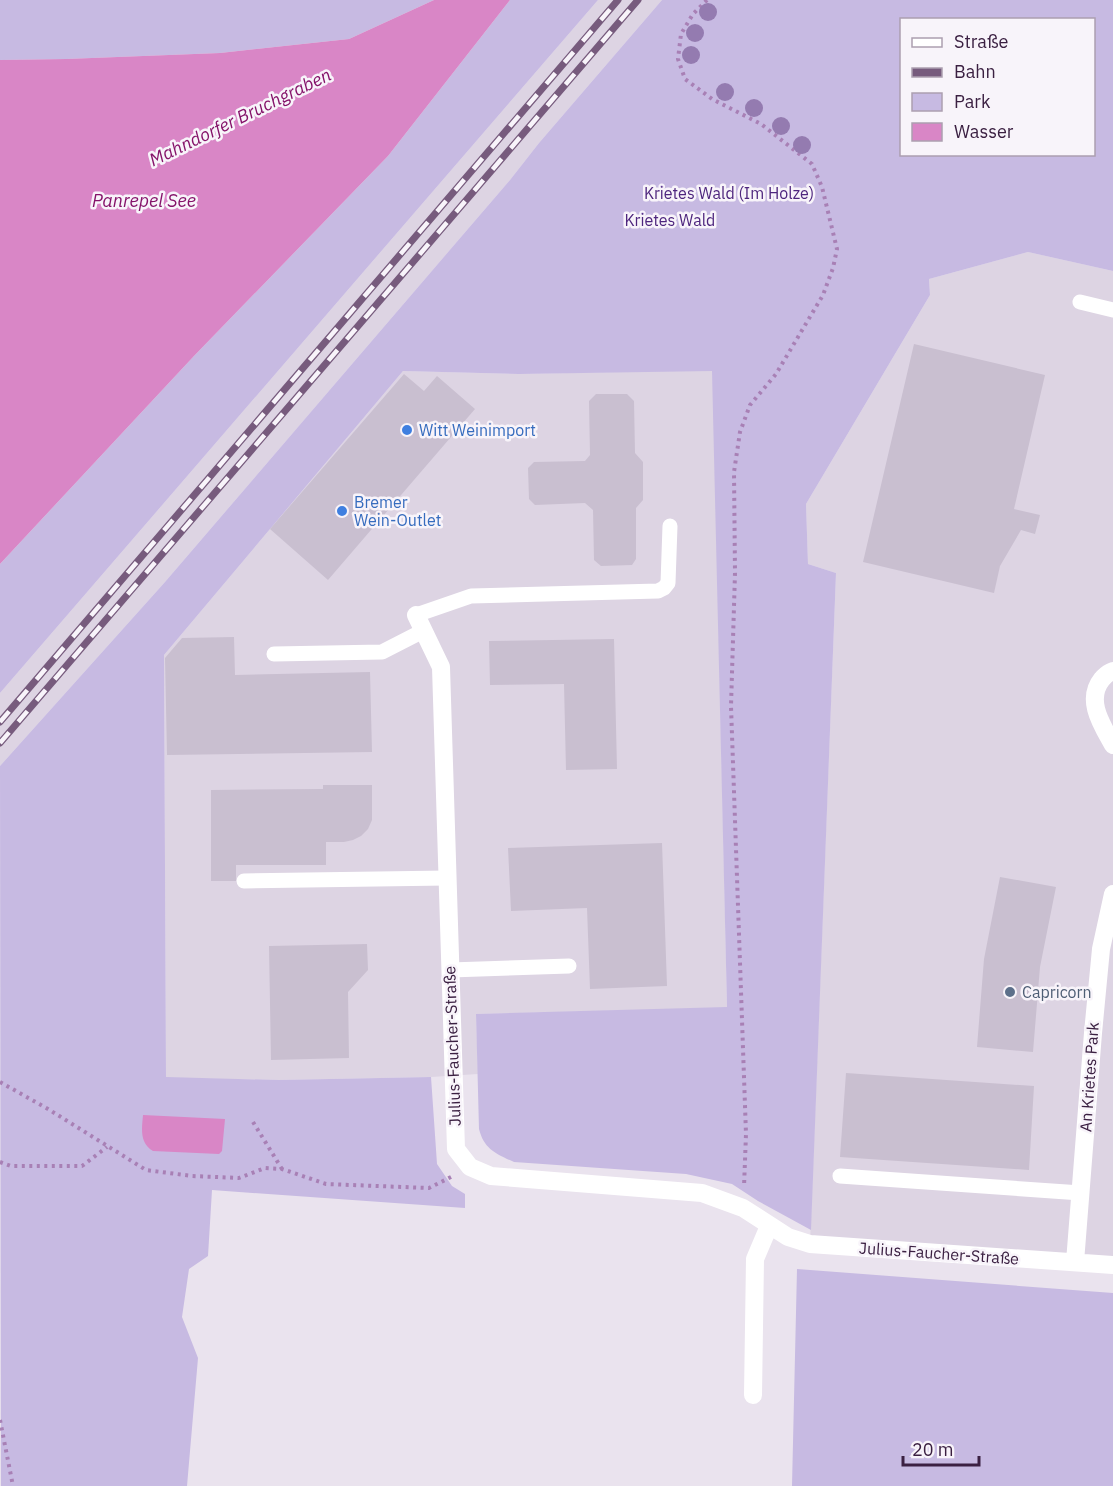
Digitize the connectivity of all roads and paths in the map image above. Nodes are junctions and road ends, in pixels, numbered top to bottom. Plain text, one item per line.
1 (707, 0) edge
2 (1080, 302) dead end
3 (1113, 310) edge
4 (670, 526) dead end
5 (420, 623) junction
6 (274, 654) dead end
7 (1113, 671) edge
8 (1113, 745) edge
9 (447, 878) junction
10 (244, 880) dead end
11 (1113, 894) edge
12 (1110, 920) edge
13 (569, 966) dead end
14 (450, 970) junction
15 (0, 1082) edge
16 (253, 1122) dead end
17 (106, 1147) junction
18 (0, 1162) edge
19 (470, 1167) junction
20 (282, 1169) junction
21 (840, 1176) dead end
22 (1081, 1193) junction
23 (743, 1208) junction
24 (769, 1226) junction
25 (1075, 1262) junction
26 (1113, 1265) edge
27 (753, 1395) dead end
28 (0, 1420) edge
29 (12, 1486) edge

1 - 23 path
2 - 3 lane
4 - 5 lane
5 - 6 lane
5 - 9 street, Julius-Faucher-Straße
7 - 8 street
9 - 10 lane
9 - 14 street, Julius-Faucher-Straße
11 - 12 street, An Krietes Park
12 - 22 street, An Krietes Park
13 - 14 lane
14 - 19 street, Julius-Faucher-Straße
15 - 17 path
16 - 20 path
17 - 18 path
17 - 20 path
19 - 20 path
19 - 23 street, Julius-Faucher-Straße
21 - 22 lane
22 - 25 street, An Krietes Park
23 - 24 street, Julius-Faucher-Straße
24 - 25 street, Julius-Faucher-Straße
24 - 27 street
25 - 26 street, Julius-Faucher-Straße
28 - 29 path

